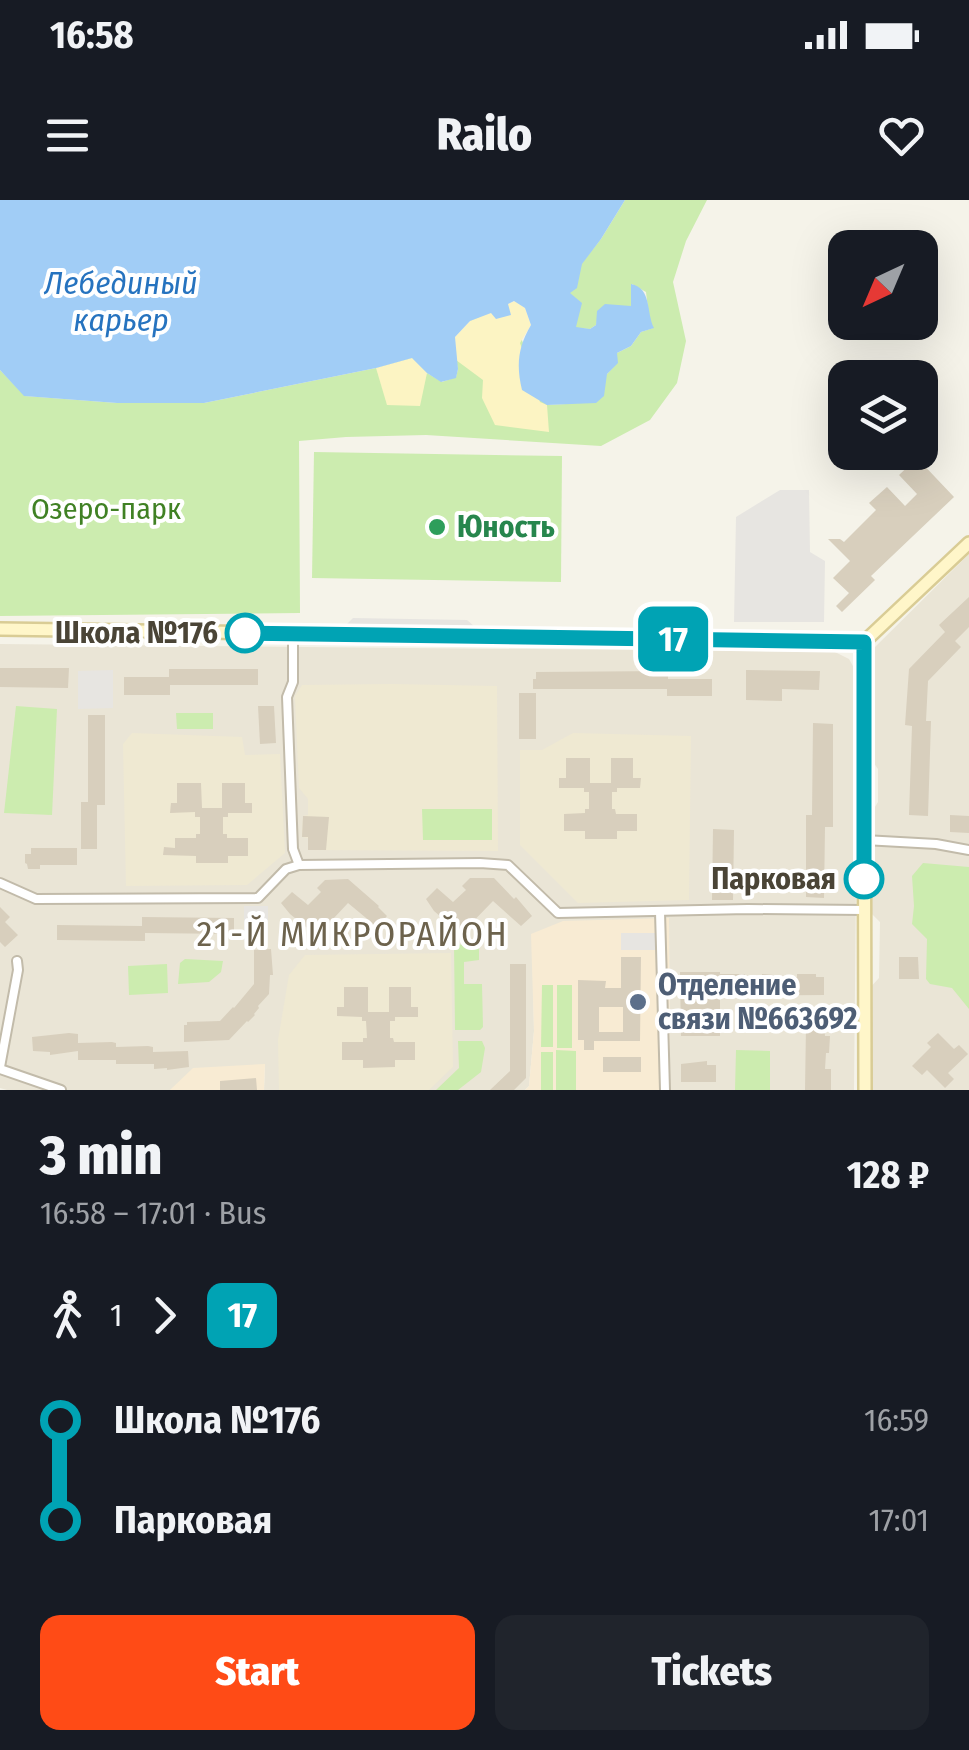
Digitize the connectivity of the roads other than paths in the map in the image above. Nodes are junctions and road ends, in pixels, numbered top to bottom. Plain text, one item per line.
1 (969, 543) edge
2 (0, 629) edge
3 (293, 634) junction
4 (864, 642) junction
5 (864, 840) junction
6 (969, 850) edge
7 (299, 865) junction
8 (0, 884) edge
9 (864, 910) junction
10 (660, 912) junction
11 (17, 961) dead end
12 (0, 1068) edge
13 (61, 1090) edge
14 (665, 1090) edge
15 (865, 1090) edge

1 - 4 street
2 - 3 street
3 - 4 street
3 - 7 street
4 - 5 street
5 - 6 street
5 - 9 street
7 - 8 street
7 - 10 street
9 - 10 street
9 - 15 street
10 - 14 street
11 - 12 street
12 - 13 street

